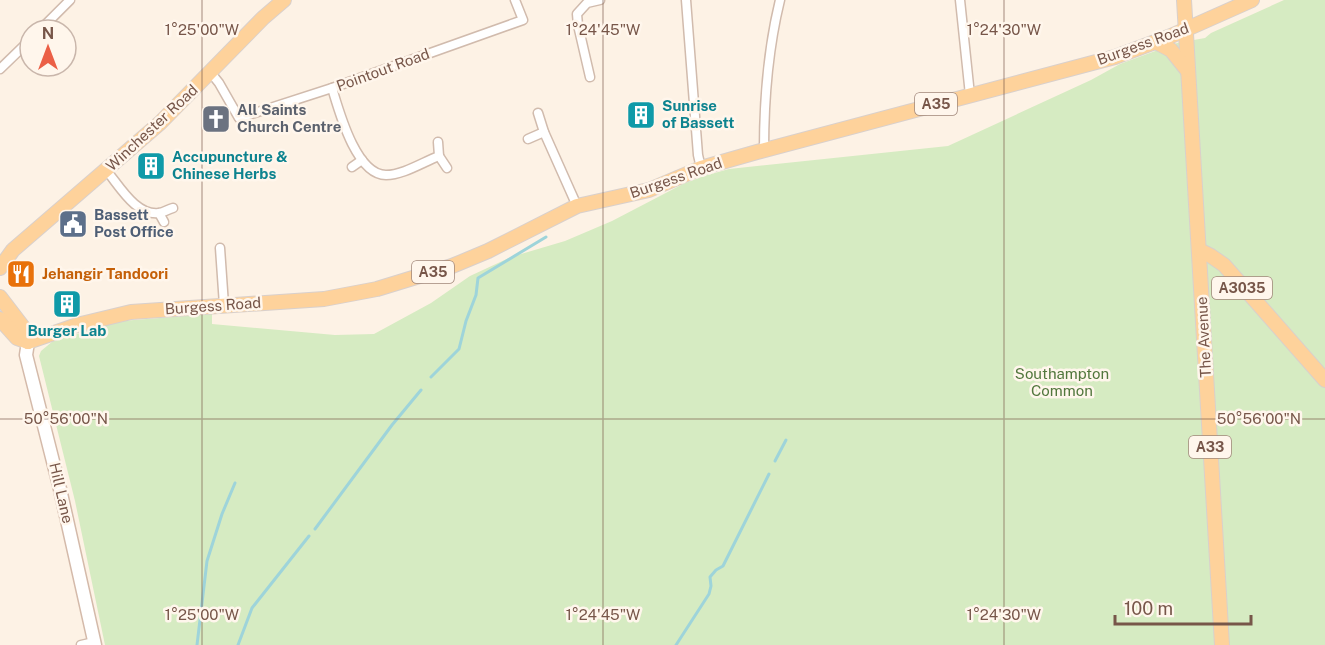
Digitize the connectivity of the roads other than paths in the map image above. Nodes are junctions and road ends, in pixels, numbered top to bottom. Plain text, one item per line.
1 (70, 0) edge
2 (284, 0) edge
3 (515, 0) edge
4 (600, 0) edge
5 (686, 0) edge
6 (780, 0) edge
7 (960, 0) edge
8 (1184, 0) edge
9 (1252, 0) edge
10 (52, 18) edge
11 (1185, 30) junction
12 (1156, 42) junction
13 (18, 52) edge
14 (0, 69) edge
15 (1187, 70) junction
16 (211, 73) junction
17 (590, 76) dead end
18 (332, 88) junction
19 (970, 95) junction
20 (538, 113) dead end
21 (544, 132) junction
22 (528, 139) dead end
23 (438, 142) dead end
24 (764, 150) junction
25 (439, 156) junction
26 (362, 160) junction
27 (352, 166) dead end
28 (447, 168) dead end
29 (701, 168) junction
30 (106, 170) junction
31 (577, 206) junction
32 (173, 207) dead end
33 (159, 213) junction
34 (164, 222) dead end
35 (220, 248) dead end
36 (1199, 250) junction
37 (5, 253) edge
38 (0, 268) edge
39 (0, 297) edge
40 (224, 305) junction
41 (0, 319) edge
42 (28, 342) junction
43 (1325, 380) edge
44 (95, 643) edge
45 (81, 645) edge
46 (1222, 645) edge

1 - 10 street
2 - 16 main road, Winchester Road
3 - 18 street, Pointout Road
4 - 17 street
5 - 29 street
6 - 24 street
7 - 19 street
8 - 11 main road, A33
9 - 11 main road, Burgess Road / A35
11 - 12 main road, Burgess Road / A35
11 - 15 main road, The Avenue / A33
12 - 15 main road
12 - 19 main road, Burgess Road / A35
13 - 14 street
15 - 36 main road, The Avenue / A33
16 - 18 street, Pointout Road
16 - 30 main road, Winchester Road
18 - 26 street
19 - 24 main road, Burgess Road / A35
20 - 21 street
21 - 22 street
21 - 31 street
23 - 25 street
24 - 29 main road, Burgess Road / A35
25 - 26 street
25 - 28 street
26 - 27 street
29 - 31 main road, Burgess Road / A35
30 - 33 street
30 - 37 main road, Winchester Road
31 - 40 main road, Burgess Road / A35
32 - 33 street
33 - 34 street
35 - 40 street
36 - 43 main road, A3035
36 - 46 main road, The Avenue / A33
37 - 38 main road, Winchester Road
39 - 42 main road, Hill Lane
40 - 42 main road, Burgess Road / A35
41 - 42 main road
42 - 44 street, Hill Lane
44 - 45 street

